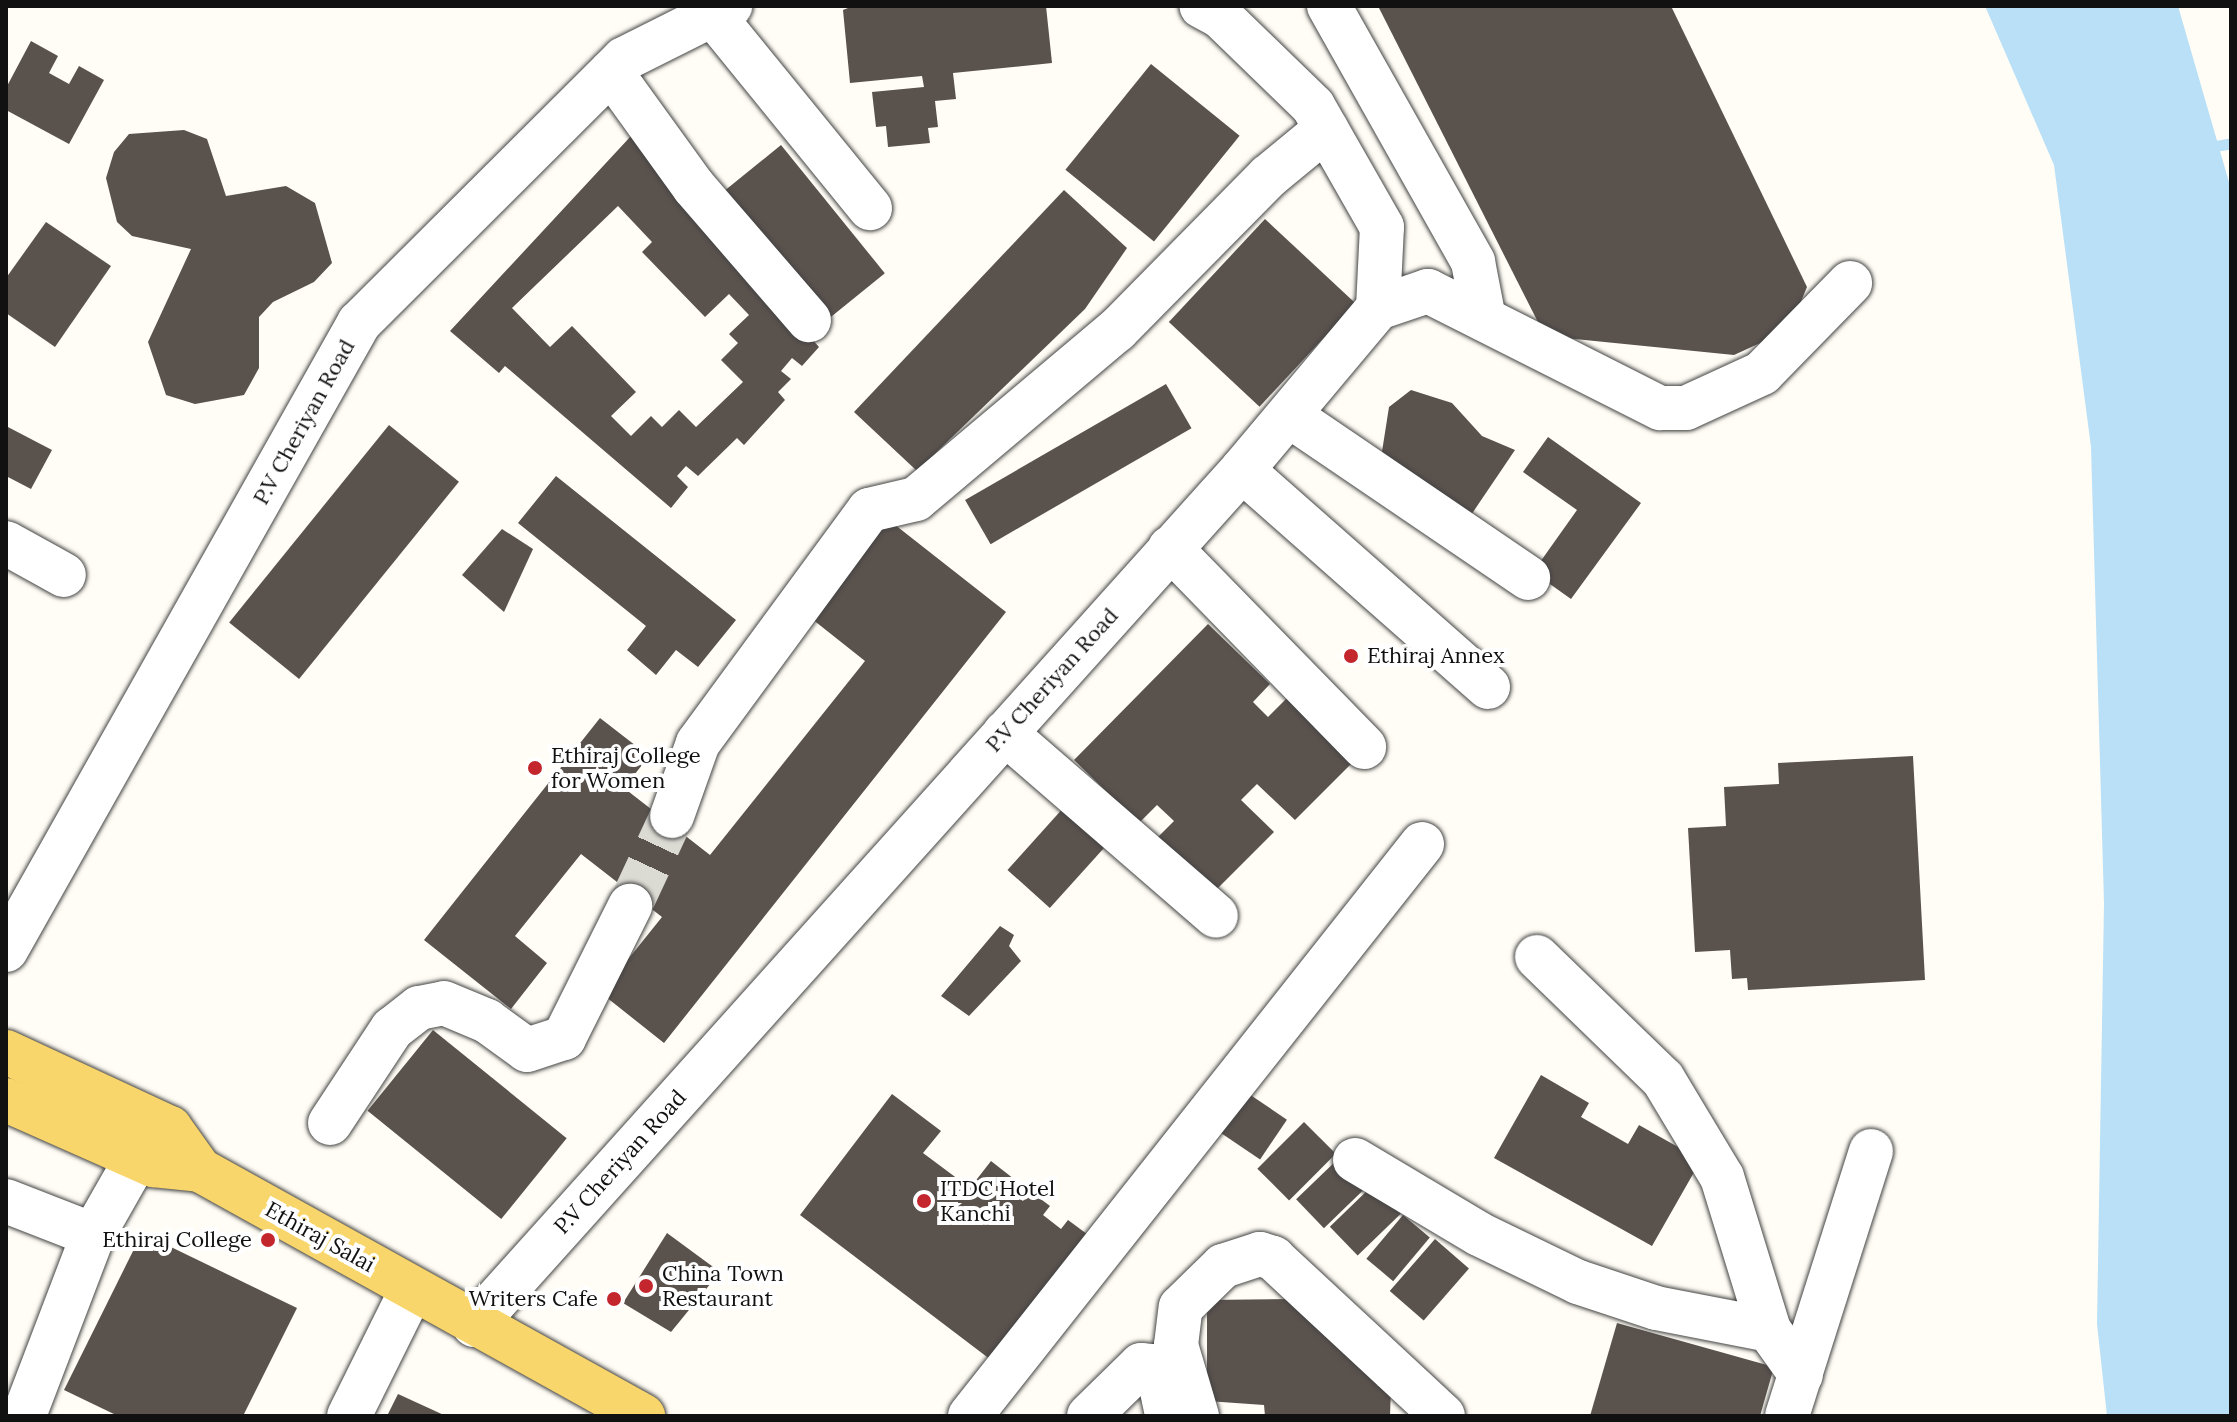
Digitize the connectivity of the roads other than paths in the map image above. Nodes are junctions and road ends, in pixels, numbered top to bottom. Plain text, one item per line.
1 (1201, 6) edge
2 (1329, 6) edge
3 (722, 10) edge
4 (1254, 23) edge
5 (611, 72) junction
6 (1326, 129) junction
7 (870, 208) dead end
8 (1850, 283) dead end
9 (1378, 308) junction
10 (1484, 319) junction
11 (809, 320) dead end
12 (1290, 416) junction
13 (1242, 470) junction
14 (6, 543) edge
15 (1170, 548) junction
16 (64, 575) dead end
17 (1528, 578) dead end
18 (1488, 687) dead end
19 (1005, 733) junction
20 (1364, 747) dead end
21 (672, 816) tunnel mouth
22 (1422, 844) dead end
23 (630, 906) tunnel mouth
24 (1216, 916) dead end
25 (6, 950) edge
26 (1537, 957) dead end
27 (6, 1052) edge
28 (6, 1100) edge
29 (330, 1123) dead end
30 (1871, 1151) dead end
31 (138, 1156) junction
32 (1355, 1160) dead end
33 (200, 1170) junction
34 (6, 1201) edge
35 (93, 1235) junction
36 (412, 1289) junction
37 (474, 1325) junction
38 (1769, 1330) junction
39 (1801, 1375) junction
40 (24, 1416) edge
41 (349, 1416) edge
42 (643, 1416) edge
43 (970, 1416) edge
44 (1089, 1416) edge
45 (1167, 1416) edge
46 (1197, 1416) edge
47 (1443, 1416) edge
48 (1787, 1416) edge

1 - 4 street
2 - 10 street
3 - 5 street, P.V Cheriyan Road
3 - 7 street
4 - 6 street
5 - 11 street
5 - 25 street, P.V Cheriyan Road
6 - 9 street
6 - 21 street
8 - 10 street
9 - 10 street
9 - 12 street, P.V Cheriyan Road
12 - 13 street, P.V Cheriyan Road
12 - 17 street
13 - 15 street, P.V Cheriyan Road
13 - 18 street
14 - 16 street
15 - 19 street, P.V Cheriyan Road
15 - 20 street
19 - 24 street
19 - 37 street, P.V Cheriyan Road
22 - 43 street
23 - 29 street
26 - 38 street
27 - 33 main road, Ethiraj Salai
28 - 31 main road
30 - 39 street
31 - 33 main road
31 - 35 street
32 - 38 street
33 - 36 main road, Ethiraj Salai
34 - 35 street
35 - 40 street
36 - 37 main road, Ethiraj Salai
36 - 41 street
37 - 42 main road, Ethiraj Salai
38 - 39 street
39 - 48 street
44 - 45 street
46 - 47 street

